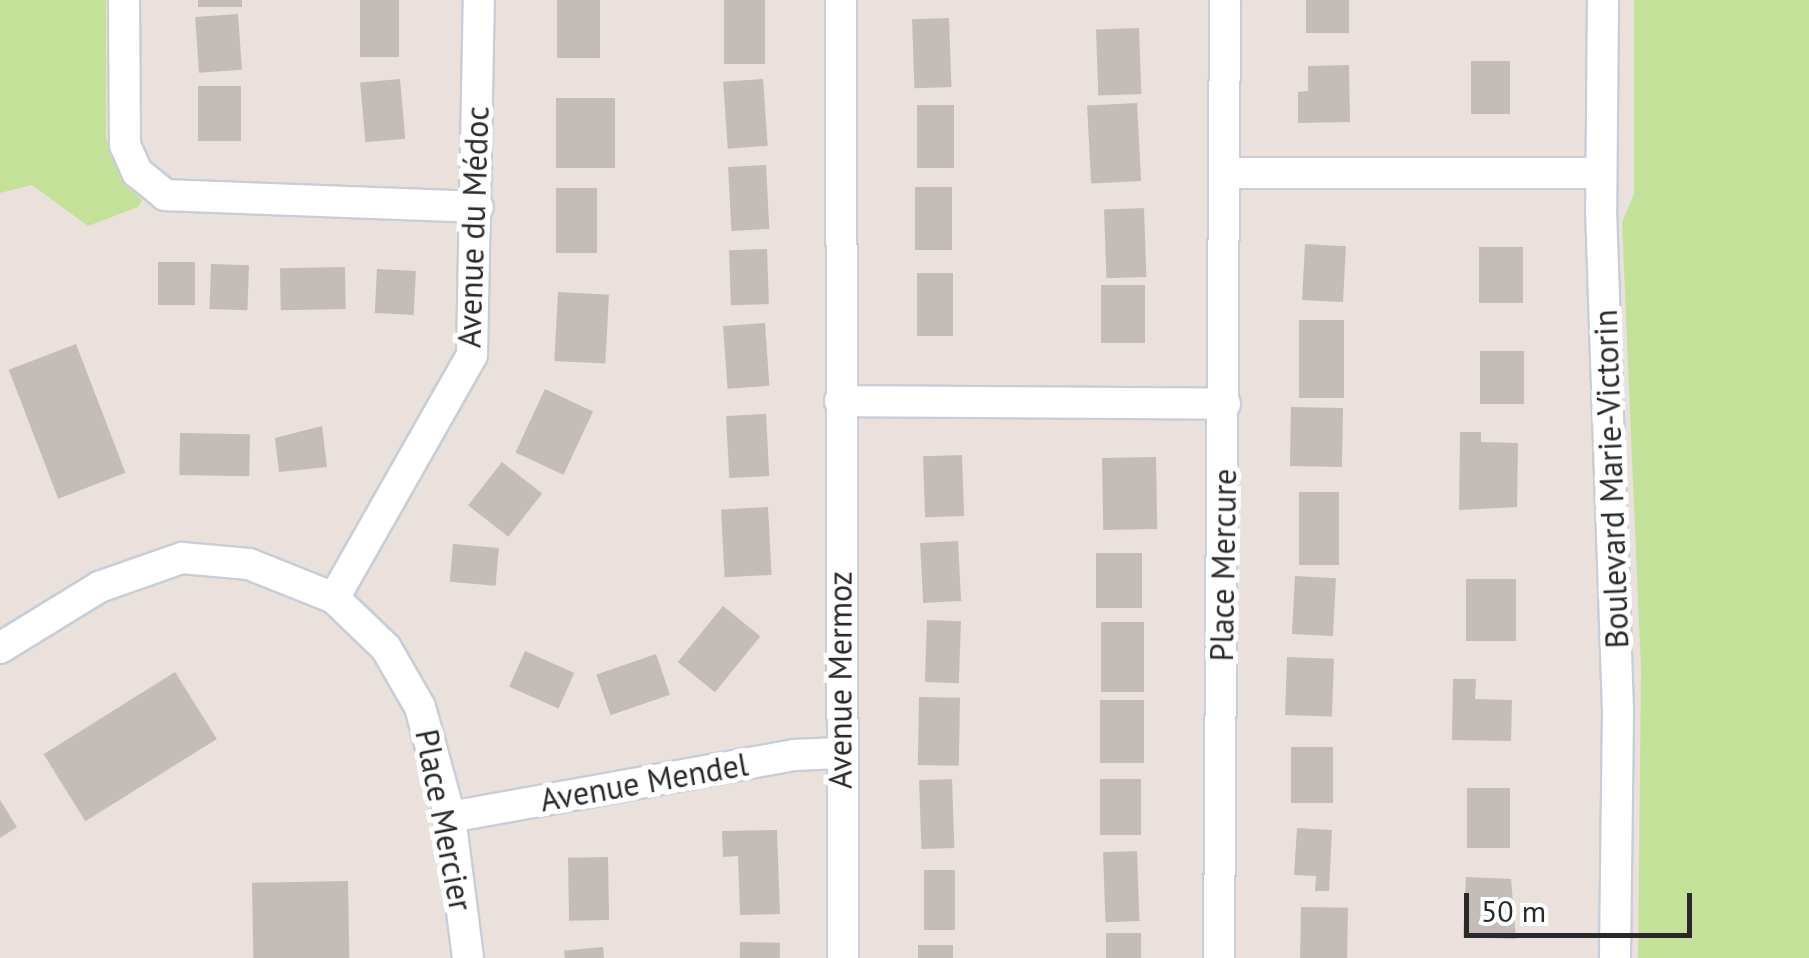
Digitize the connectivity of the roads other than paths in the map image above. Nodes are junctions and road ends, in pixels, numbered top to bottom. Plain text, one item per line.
1 (124, 0) edge
2 (479, 0) edge
3 (841, 0) edge
4 (1226, 0) edge
5 (1603, 0) edge
6 (1225, 172) junction
7 (1602, 172) junction
8 (478, 207) junction
9 (840, 402) junction
10 (1225, 404) junction
11 (334, 598) junction
12 (0, 648) edge
13 (839, 754) junction
14 (450, 816) junction
15 (468, 958) edge
16 (843, 958) edge
17 (1220, 958) edge
18 (1615, 958) edge

1 - 8 street
2 - 8 street, Avenue du Médoc
3 - 9 street, Avenue Mermoz
4 - 6 street, Place Mercure
5 - 7 street, Boulevard Marie-Victorin
6 - 7 street
6 - 10 street, Place Mercure
7 - 18 street, Boulevard Marie-Victorin
8 - 11 street, Avenue du Médoc
9 - 10 street
9 - 13 street, Avenue Mermoz
10 - 17 street, Place Mercure
11 - 12 street, Place Mercier
11 - 14 street, Place Mercier
13 - 14 street, Avenue Mendel
13 - 16 street, Avenue Mermoz
14 - 15 street, Place Mercier

